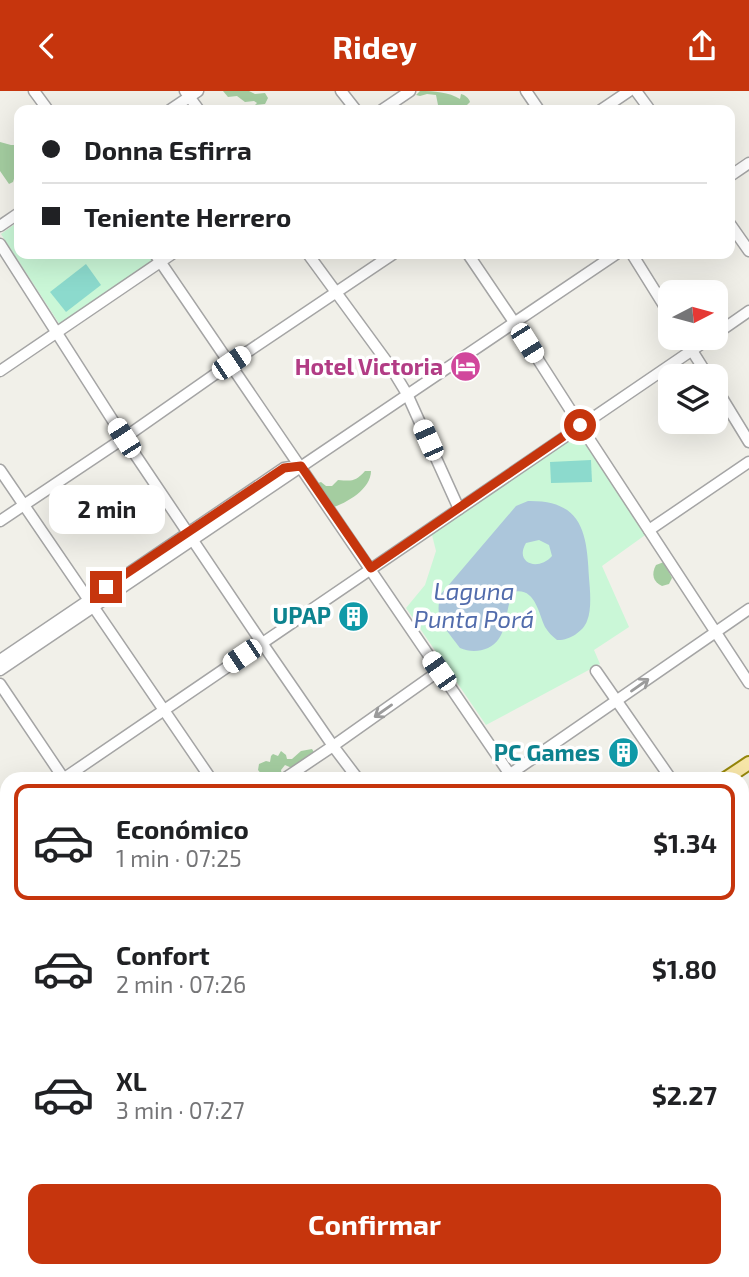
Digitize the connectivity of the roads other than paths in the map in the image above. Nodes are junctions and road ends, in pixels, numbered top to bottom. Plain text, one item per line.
1 (341, 91) edge
2 (410, 91) edge
3 (629, 91) edge
4 (191, 93) edge
5 (176, 105) edge
6 (352, 105) edge
7 (389, 105) edge
8 (608, 105) edge
9 (735, 230) edge
10 (0, 244) edge
11 (749, 251) edge
12 (155, 259) edge
13 (159, 259) edge
14 (312, 259) edge
15 (386, 259) edge
16 (471, 259) edge
17 (608, 259) edge
18 (635, 259) edge
19 (337, 292) junction
20 (658, 296) edge
21 (749, 311) edge
22 (514, 322) junction
23 (728, 326) edge
24 (57, 333) junction
25 (692, 350) joint
26 (231, 363) junction
27 (701, 364) edge
28 (0, 370) edge
29 (407, 394) junction
30 (728, 408) edge
31 (580, 425) junction
32 (124, 438) junction
33 (749, 442) edge
34 (749, 462) edge
35 (301, 466) junction
36 (0, 470) edge
37 (23, 506) junction
38 (459, 509) junction
39 (0, 521) edge
40 (649, 530) junction
41 (191, 536) junction
42 (371, 568) junction
43 (91, 603) junction
44 (749, 609) edge
45 (715, 633) junction
46 (39, 638) junction
47 (262, 643) junction
48 (0, 660) edge
49 (0, 670) edge
50 (439, 671) junction
51 (596, 671) dead end
52 (749, 683) edge
53 (0, 684) edge
54 (617, 700) junction
55 (163, 710) junction
56 (333, 746) junction
57 (58, 772) edge
58 (73, 772) edge
59 (206, 772) edge
60 (294, 772) edge
61 (353, 772) edge
62 (505, 772) edge
63 (515, 772) edge
64 (666, 772) edge

1 - 6 street
2 - 7 street
3 - 8 street
4 - 5 street
9 - 11 street
10 - 24 street
12 - 24 street
13 - 26 street
14 - 19 street
15 - 19 street
16 - 22 street
17 - 22 street
18 - 20 street
19 - 26 street
19 - 29 street
21 - 23 street
22 - 29 street
22 - 31 street
24 - 28 street
24 - 32 street
25 - 27 street
25 - 31 street
26 - 32 street
26 - 35 street
29 - 35 street
29 - 38 street
30 - 33 street
31 - 38 street
31 - 40 street
32 - 37 street
32 - 41 street
34 - 40 street
35 - 41 street
35 - 42 street
36 - 37 street
37 - 39 street
37 - 43 street
38 - 42 street
40 - 45 street
41 - 43 street
41 - 47 street
42 - 47 street
42 - 50 street
43 - 46 street
43 - 55 street
44 - 45 street
45 - 52 street
54 -> 45 street
46 - 48 street
46 - 49 street
47 - 55 street
47 - 56 street
50 -> 56 street
50 - 62 street
51 - 54 street
53 - 57 street
54 - 63 street
54 - 64 street
55 - 58 street
55 - 59 street
56 - 60 street
56 - 61 street

